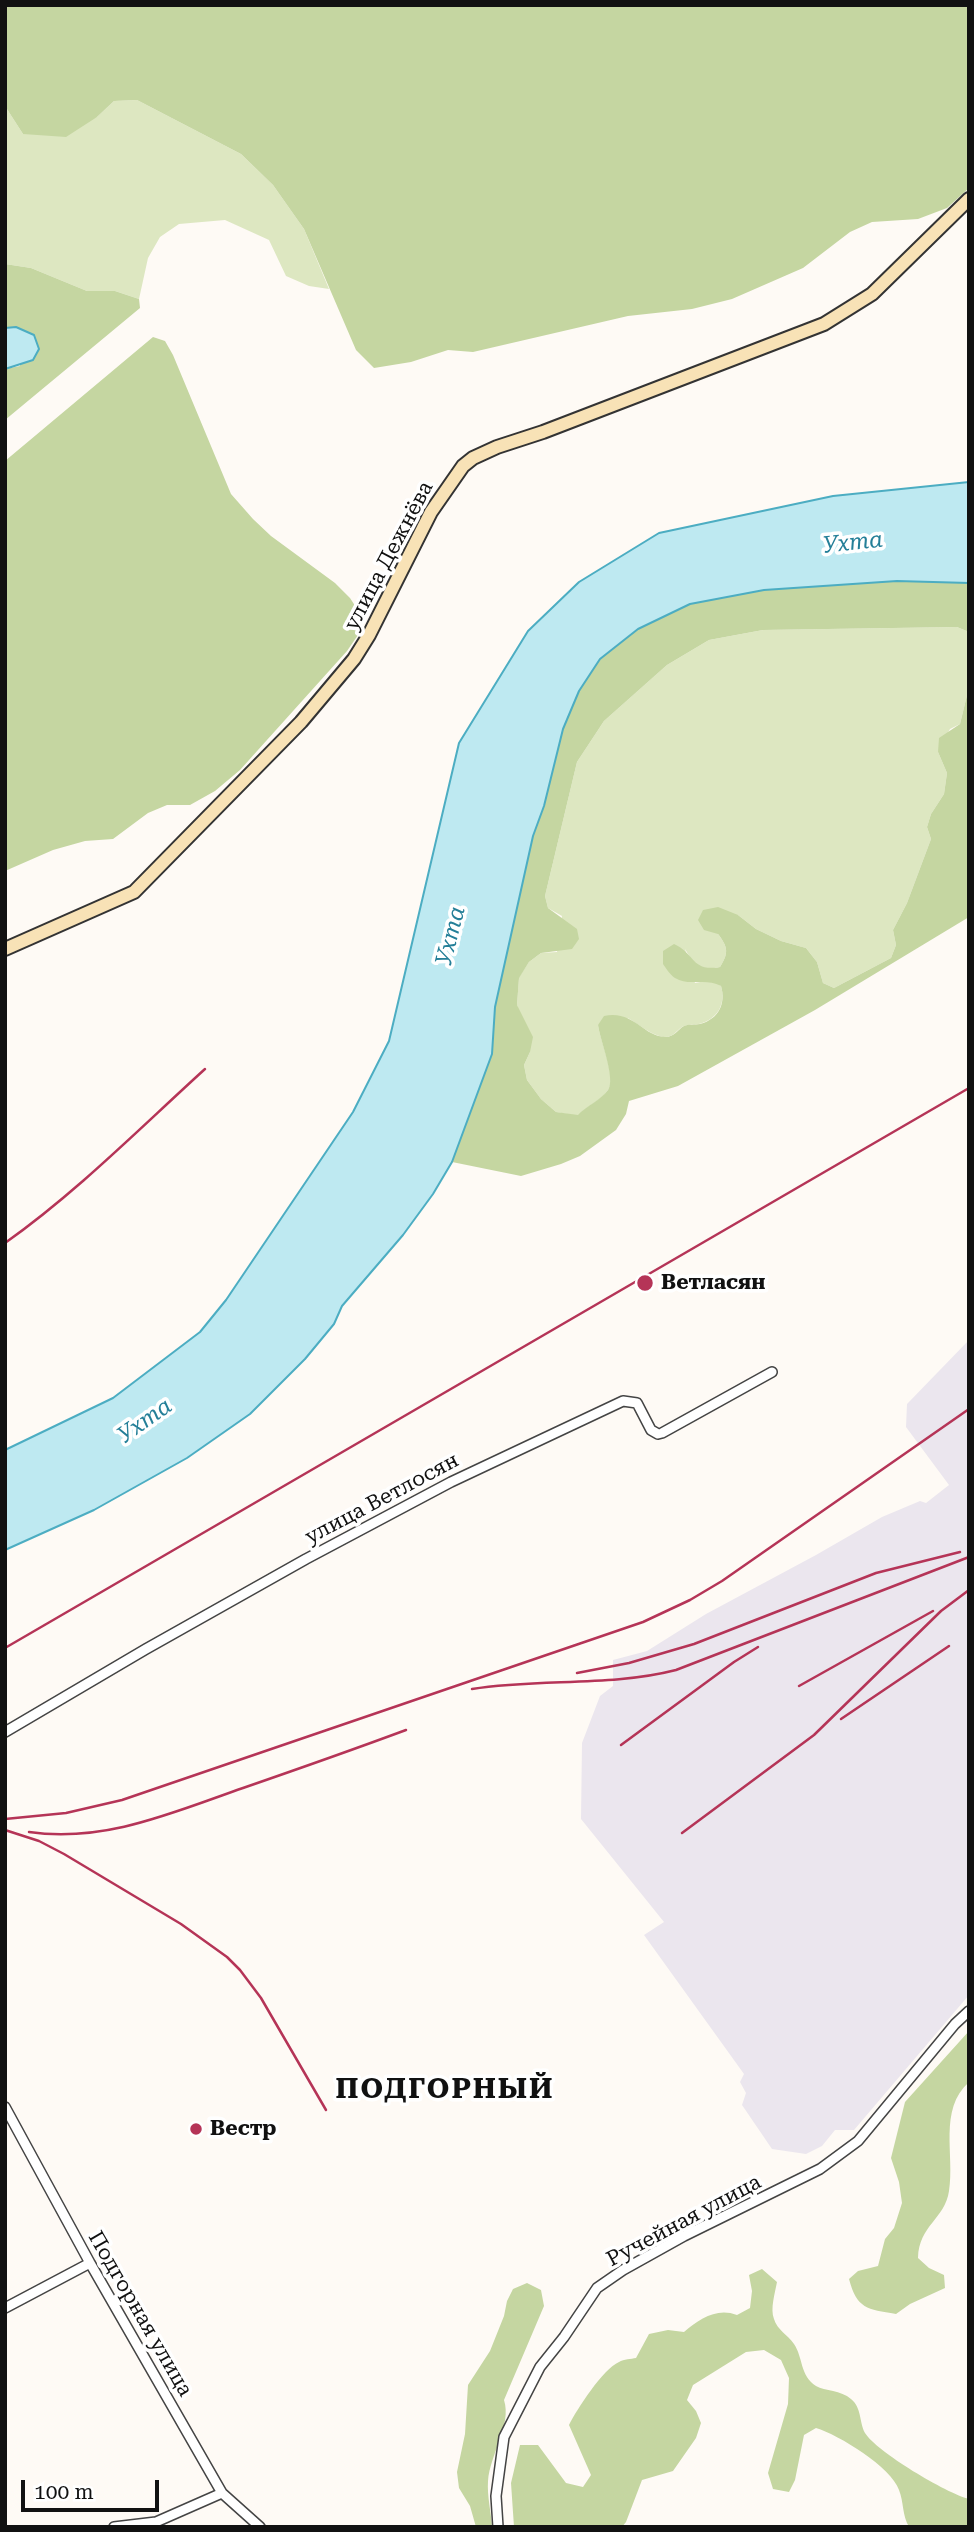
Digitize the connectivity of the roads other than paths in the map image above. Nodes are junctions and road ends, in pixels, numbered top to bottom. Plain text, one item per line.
1 (969, 199) edge
2 (5, 949) edge
3 (772, 1372) dead end
4 (5, 1732) edge
5 (969, 2011) edge
6 (5, 2107) edge
7 (90, 2263) junction
8 (5, 2308) edge
9 (222, 2493) junction
10 (114, 2527) edge
11 (260, 2527) edge
12 (498, 2527) edge

1 - 2 street, улица Дежнёва
3 - 4 street, улица Ветлосян
5 - 12 street, Ручейная улица
6 - 7 street, Подгорная улица
7 - 8 street
7 - 9 street, Подгорная улица
9 - 10 street
9 - 11 street, Подгорная улица

